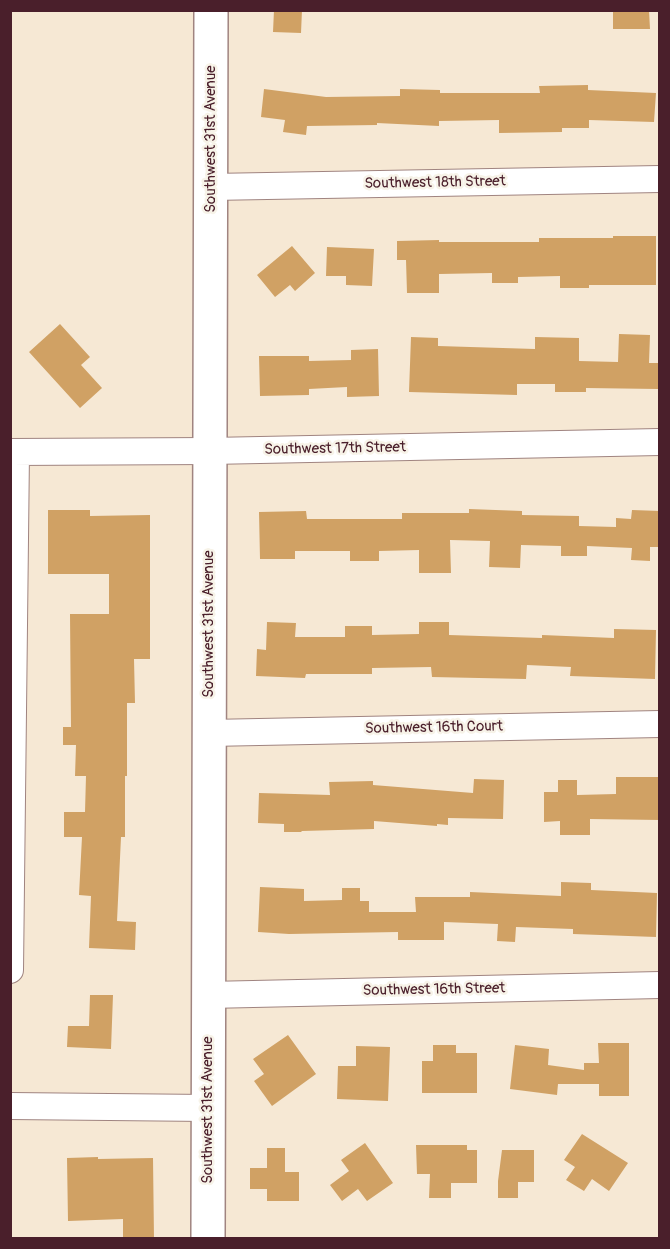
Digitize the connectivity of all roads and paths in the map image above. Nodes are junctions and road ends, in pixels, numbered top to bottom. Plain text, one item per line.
1 (211, 10) edge
2 (660, 179) edge
3 (211, 187) junction
4 (660, 442) edge
5 (13, 452) edge
6 (210, 452) junction
7 (660, 724) edge
8 (208, 733) junction
9 (10, 970) edge
10 (660, 986) edge
11 (208, 995) junction
12 (10, 1106) edge
13 (208, 1108) junction
14 (208, 1239) edge

1 - 3 street, Southwest 31st Avenue
2 - 3 street, Southwest 18th Street
3 - 6 street, Southwest 31st Avenue
4 - 6 street, Southwest 17th Street
5 - 6 street, Southwest 17th Street
5 - 9 street
6 - 8 street, Southwest 31st Avenue
7 - 8 street, Southwest 16th Court
8 - 11 street, Southwest 31st Avenue
10 - 11 street, Southwest 16th Street
11 - 13 street, Southwest 31st Avenue
12 - 13 street
13 - 14 street, Southwest 31st Avenue

